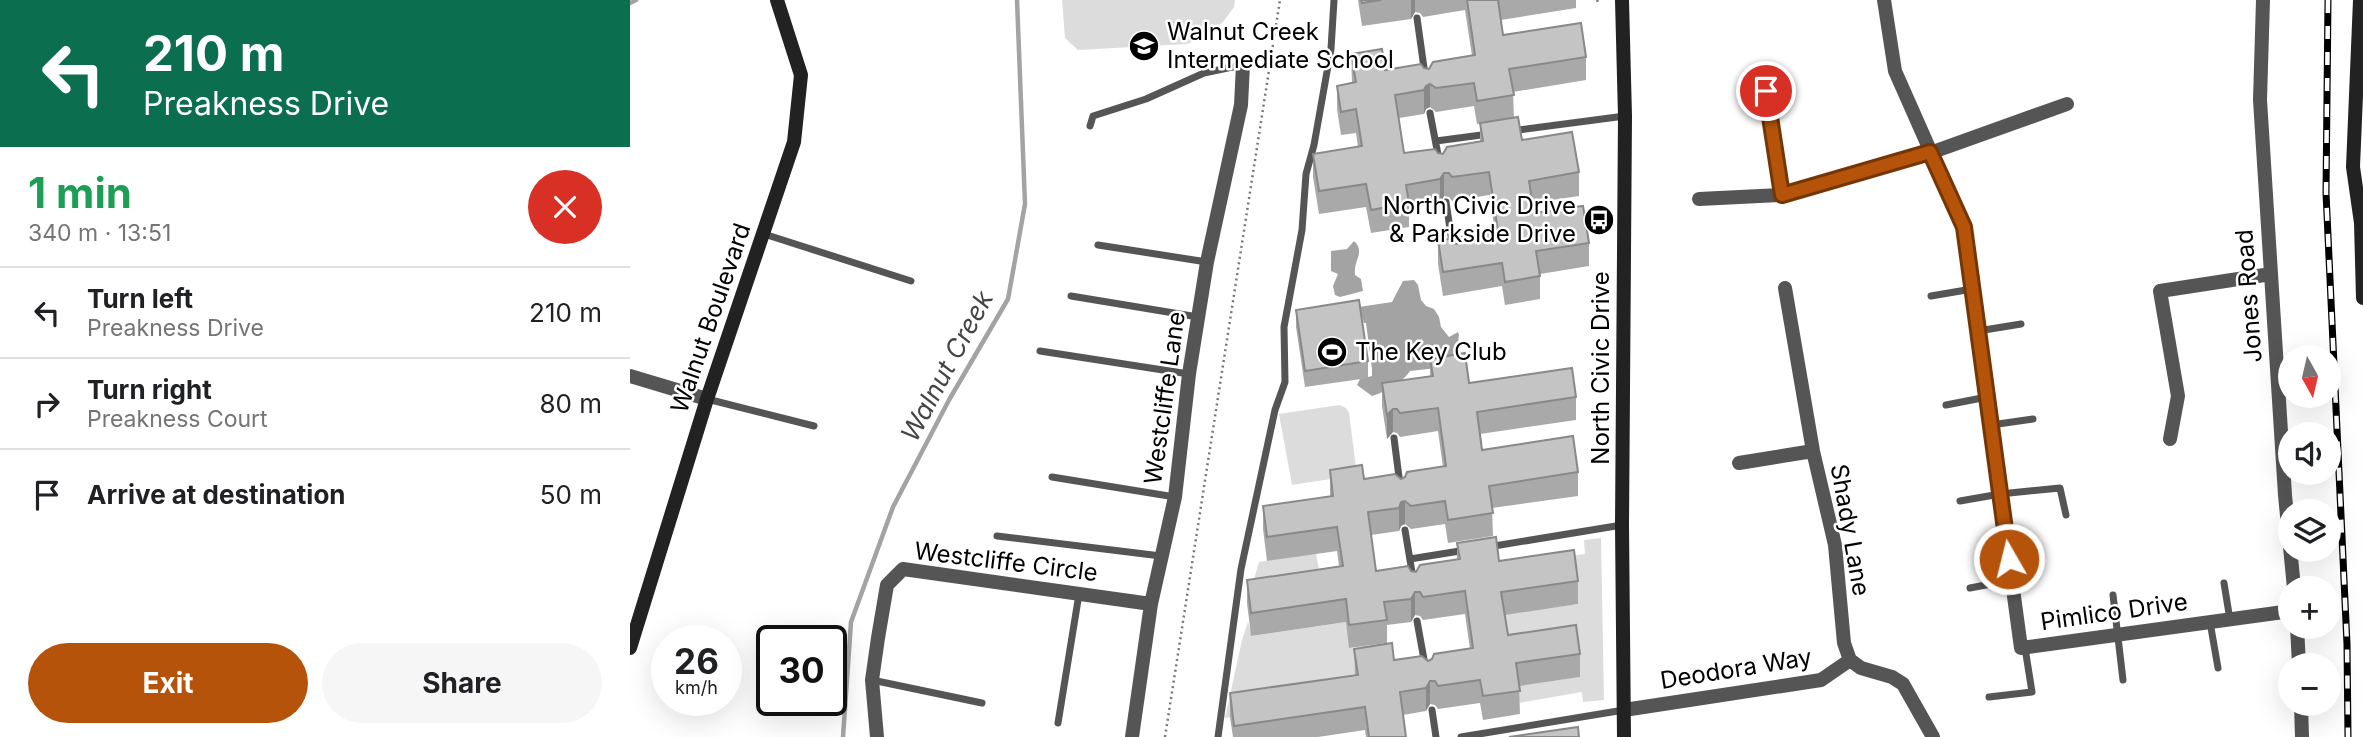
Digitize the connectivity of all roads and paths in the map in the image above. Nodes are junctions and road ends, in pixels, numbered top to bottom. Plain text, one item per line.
1 (777, 0) edge
2 (1280, 0) edge
3 (1334, 0) edge
4 (1622, 0) edge
5 (1884, 0) edge
6 (2263, 0) edge
7 (2360, 0) edge
8 (1417, 18) dead end
9 (1272, 49) junction
10 (1243, 65) junction
11 (1427, 86) edge
12 (1766, 91) dead end
13 (2067, 104) dead end
14 (1430, 113) dead end
15 (1625, 116) junction
16 (1090, 126) dead end
17 (1436, 141) junction
18 (1930, 152) junction
19 (1441, 171) edge
20 (1782, 195) junction
21 (1699, 200) dead end
22 (1446, 202) dead end
23 (2362, 221) edge
24 (764, 234) junction
25 (1097, 244) dead end
26 (1455, 261) edge
27 (1207, 262) junction
28 (2271, 274) junction
29 (911, 281) dead end
30 (1785, 288) dead end
31 (1972, 289) junction
32 (1071, 296) dead end
33 (1931, 296) dead end
34 (2363, 298) edge
35 (1198, 317) junction
36 (2021, 324) dead end
37 (1978, 331) junction
38 (1040, 351) dead end
39 (1189, 374) junction
40 (630, 376) edge
41 (1987, 397) junction
42 (708, 399) junction
43 (1945, 405) dead end
44 (2033, 419) dead end
45 (1991, 425) junction
46 (814, 426) dead end
47 (1394, 438) dead end
48 (2170, 439) dead end
49 (1813, 451) junction
50 (1739, 463) dead end
51 (1052, 477) dead end
52 (2000, 494) junction
53 (1401, 496) edge
54 (1175, 497) junction
55 (1960, 501) dead end
56 (2066, 515) dead end
57 (1622, 525) junction
58 (1405, 530) dead end
59 (997, 536) dead end
60 (1161, 556) junction
61 (1410, 559) junction
62 (2293, 576) edge
63 (2012, 580) junction
64 (2224, 583) dead end
65 (1970, 588) dead end
66 (1414, 589) edge
67 (1079, 594) junction
68 (2112, 595) dead end
69 (1151, 604) junction
70 (2278, 613) edge
71 (2230, 620) junction
72 (1417, 621) dead end
73 (2210, 622) junction
74 (2117, 635) junction
75 (2025, 647) junction
76 (630, 648) edge
77 (1850, 660) junction
78 (2218, 668) dead end
79 (1427, 678) edge
80 (872, 680) junction
81 (2123, 680) dead end
82 (1989, 696) dead end
83 (982, 703) dead end
84 (1432, 710) dead end
85 (1624, 710) junction
86 (2301, 716) edge
87 (1058, 723) dead end
88 (877, 737) edge
89 (1132, 737) edge
90 (1164, 737) edge
91 (1218, 737) edge
92 (1436, 737) edge
93 (1461, 737) edge
94 (1624, 737) edge
95 (1933, 737) edge
96 (2302, 737) edge

1 - 24 main road, Walnut Boulevard
2 - 9 path
3 - 91 lane
4 - 15 main road, North Civic Drive
5 - 18 street, Pimlico Drive
6 - 28 street, Jones Road
7 - 23 main road
8 - 11 lane
9 - 10 path
9 - 90 path
10 - 16 lane
10 - 27 street, Westcliffe Lane
12 - 20 street
13 - 18 street
14 - 17 lane
15 - 17 lane
15 - 57 main road, North Civic Drive
17 - 19 lane
18 - 20 street
18 - 31 street, Pimlico Drive
20 - 21 street
22 - 26 lane
23 - 34 main road
24 - 29 lane
24 - 42 main road, Walnut Boulevard
25 - 27 lane
27 - 35 street, Westcliffe Lane
28 - 48 street
28 - 62 street, Jones Road
30 - 49 street, Shady Lane
31 - 33 lane
31 - 37 street, Pimlico Drive
32 - 35 lane
35 - 39 street, Westcliffe Lane
36 - 37 lane
37 - 41 street, Pimlico Drive
38 - 39 lane
39 - 54 street, Westcliffe Lane
40 - 42 street
41 - 43 lane
41 - 45 street, Pimlico Drive
42 - 46 lane
42 - 76 main road, Walnut Boulevard
44 - 45 lane
45 - 52 street, Pimlico Drive
47 - 53 lane
49 - 50 street
49 - 77 street, Shady Lane
51 - 54 lane
52 - 55 lane
52 - 56 lane
52 - 63 street, Pimlico Drive
54 - 60 street, Westcliffe Lane
57 - 61 lane
57 - 85 main road, North Civic Drive
58 - 61 lane
59 - 60 lane
60 - 69 street, Westcliffe Lane
61 - 66 lane
63 - 65 lane
63 - 75 street, Pimlico Drive
64 - 71 lane
67 - 69 street, Westcliffe Circle
67 - 80 street, Westcliffe Circle
67 - 87 lane
68 - 74 lane
69 - 89 street, Westcliffe Lane
70 - 71 street, Pimlico Drive
71 - 73 street, Pimlico Drive
72 - 79 lane
73 - 74 street, Pimlico Drive
73 - 78 lane
74 - 75 street, Pimlico Drive
74 - 81 lane
75 - 82 lane
77 - 85 street, Deodora Way
77 - 95 street
80 - 83 lane
80 - 88 street, Westcliffe Circle
84 - 92 lane
85 - 93 lane
85 - 94 main road, North Civic Drive
86 - 96 street

